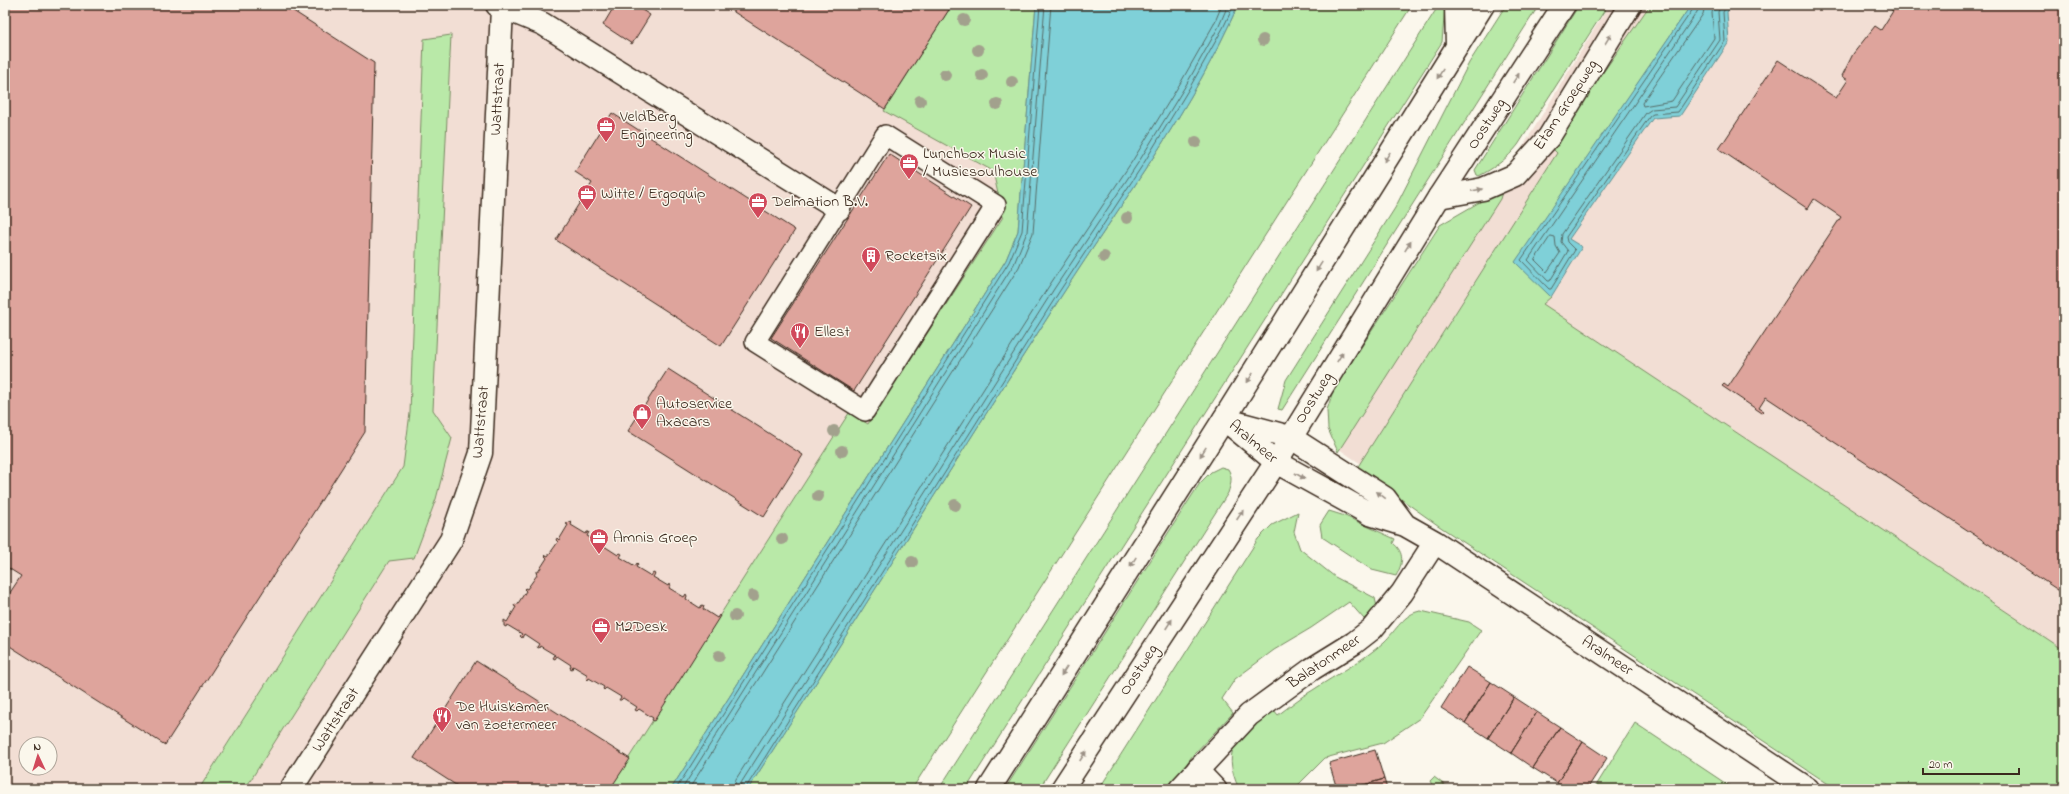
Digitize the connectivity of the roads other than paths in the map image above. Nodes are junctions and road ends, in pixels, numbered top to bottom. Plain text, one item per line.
1 (1456, 5) edge
2 (1483, 5) edge
3 (1564, 5) edge
4 (1630, 5) edge
5 (501, 6) edge
6 (1457, 46) junction
7 (1439, 197) junction
8 (839, 209) junction
9 (1224, 419) junction
10 (1290, 437) junction
11 (1276, 462) junction
12 (1406, 525) junction
13 (1435, 542) junction
14 (1197, 768) junction
15 (291, 789) edge
16 (989, 789) edge
17 (1062, 789) edge
18 (1180, 789) edge
19 (1217, 789) edge
20 (1808, 789) edge

1 - 6 street
2 - 6 street
7 -> 3 street, Oostweg
7 -> 4 street, Etam Groepweg
5 - 8 street
5 - 15 street, Wattstraat
6 -> 9 street
10 -> 7 street, Oostweg
8 - 8 lane
9 - 10 street, Aralmeer
9 - 11 street, Aralmeer
9 -> 16 street
10 - 11 street, Oostweg
12 -> 10 street, Aralmeer
11 -> 12 street, Aralmeer
17 -> 11 street, Oostweg
12 - 13 street, Aralmeer
13 - 14 street, Balatonmeer
13 - 20 street, Aralmeer
14 - 18 street, Balatonmeer
14 - 19 lane

